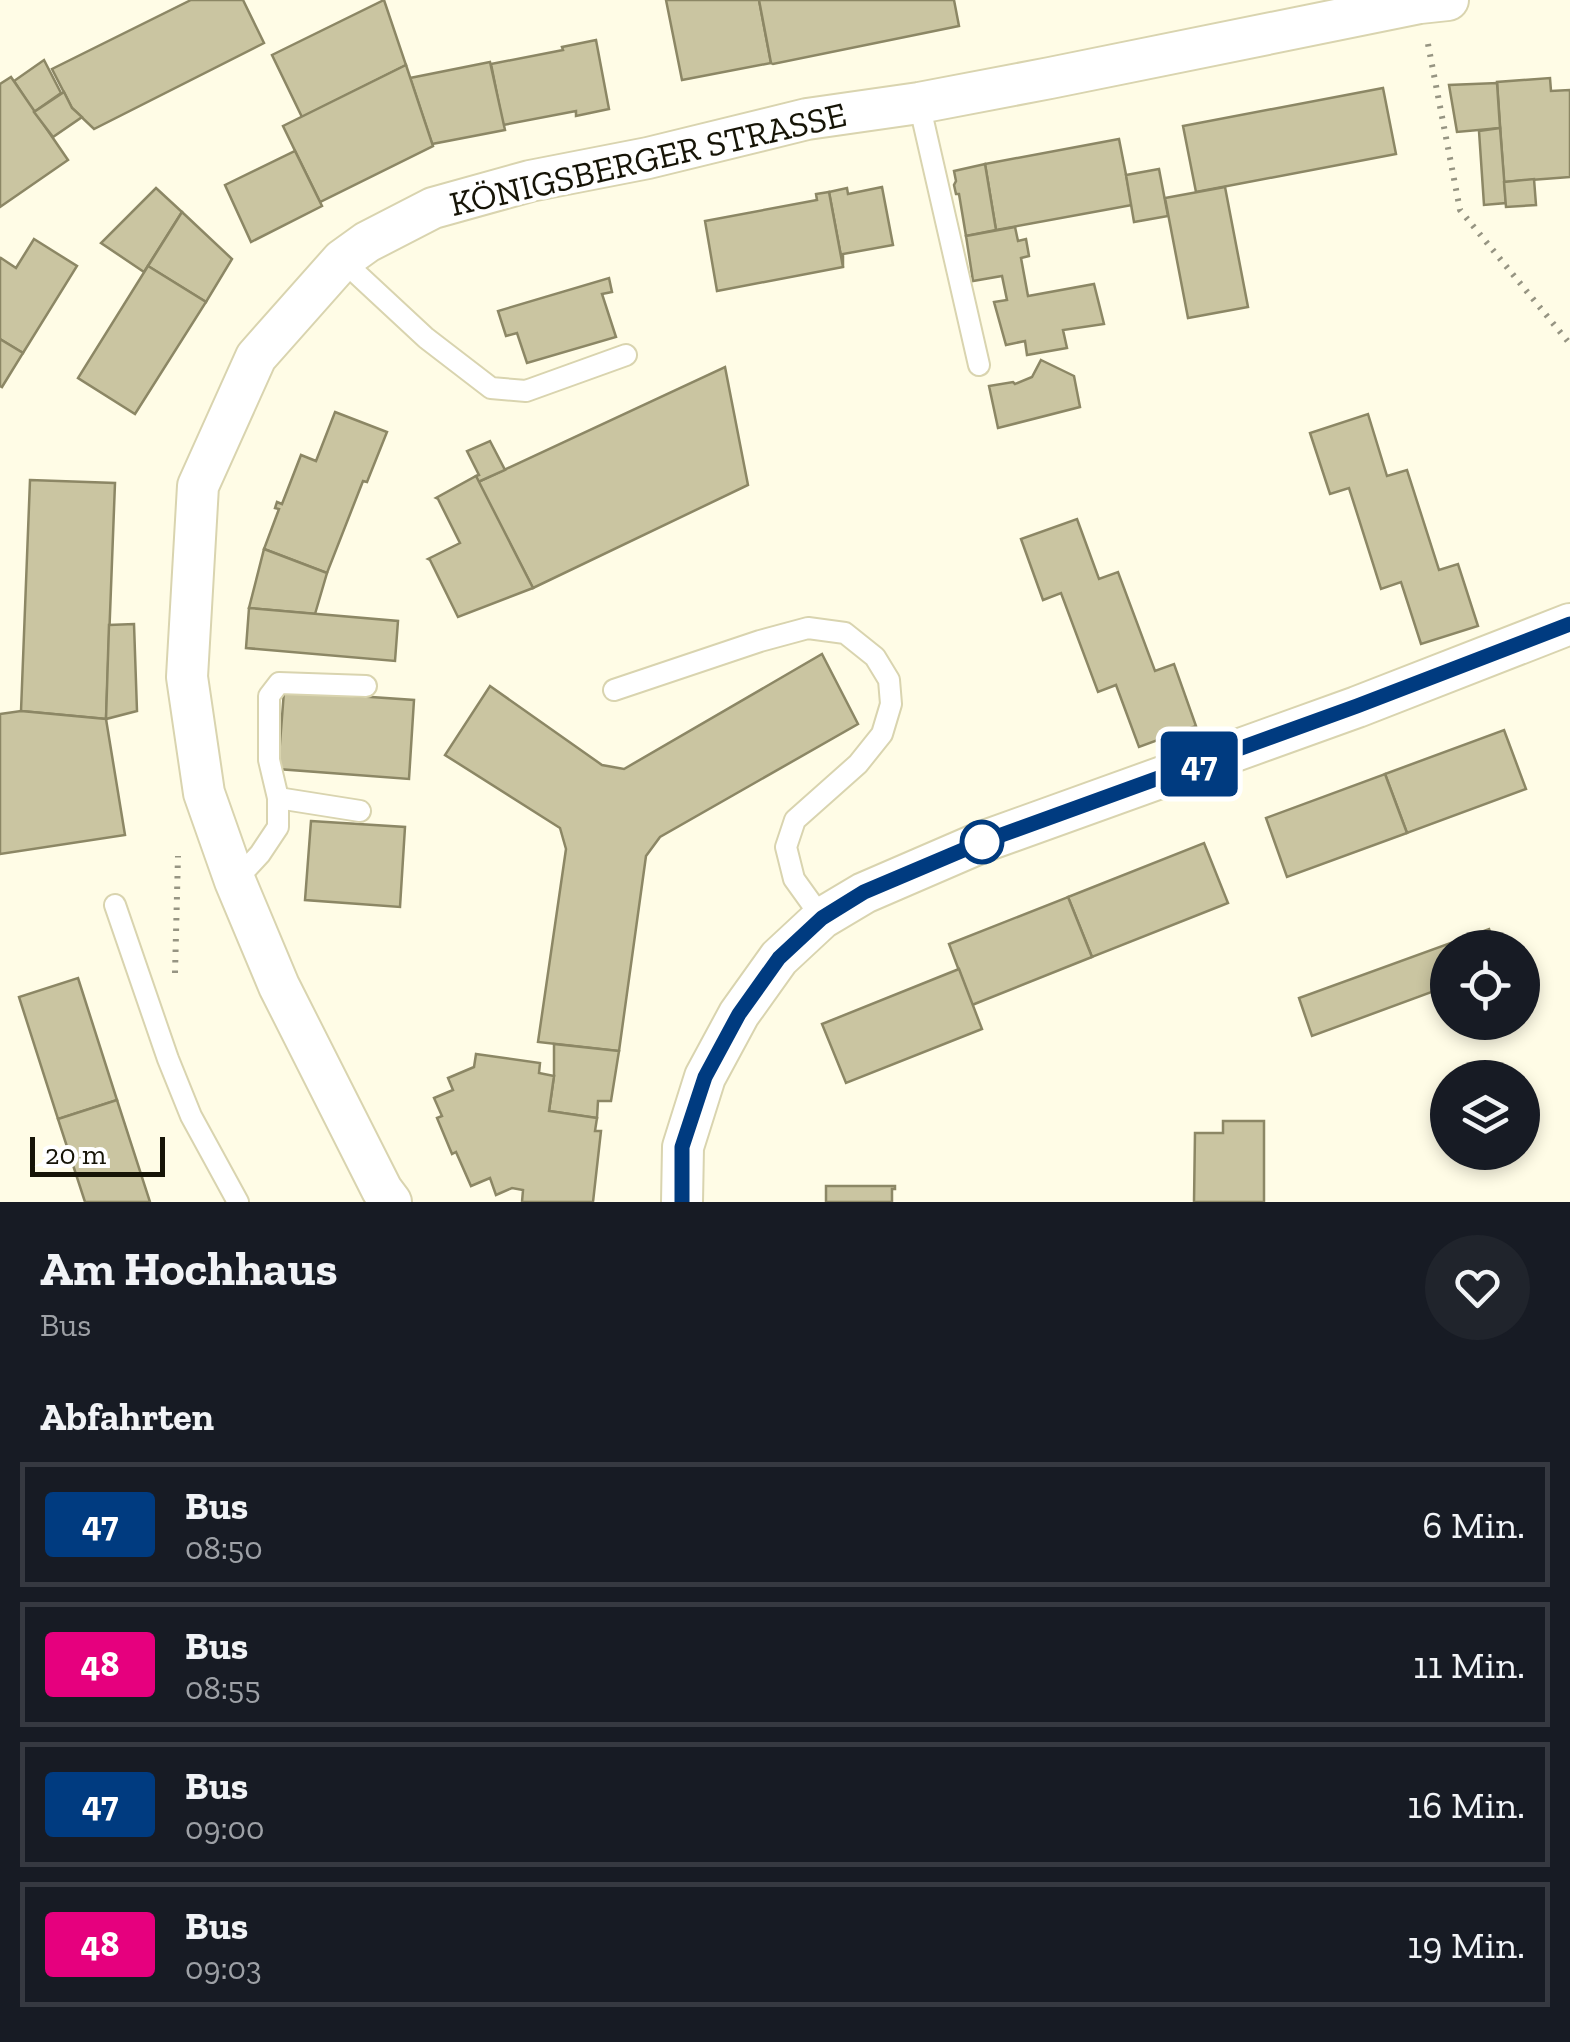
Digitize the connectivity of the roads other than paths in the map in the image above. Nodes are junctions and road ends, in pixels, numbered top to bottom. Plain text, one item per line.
1 (1429, 1) edge
2 (919, 103) junction
3 (342, 260) junction
4 (626, 355) dead end
5 (979, 365) dead end
6 (1570, 624) edge
7 (366, 686) dead end
8 (614, 690) dead end
9 (278, 798) junction
10 (360, 811) dead end
11 (235, 881) junction
12 (115, 905) dead end
13 (822, 918) junction
14 (238, 1202) edge
15 (392, 1202) edge
16 (682, 1202) edge

1 - 2 street, KÖNIGSBERGER STRASSE
2 - 3 street, KÖNIGSBERGER STRASSE
2 - 5 lane
3 - 4 lane
3 - 11 street, KÖNIGSBERGER STRASSE
6 - 13 street
7 - 9 lane
8 - 13 lane
9 - 10 lane
9 - 11 lane
11 - 15 street, KÖNIGSBERGER STRASSE
12 - 14 lane
13 - 16 street

